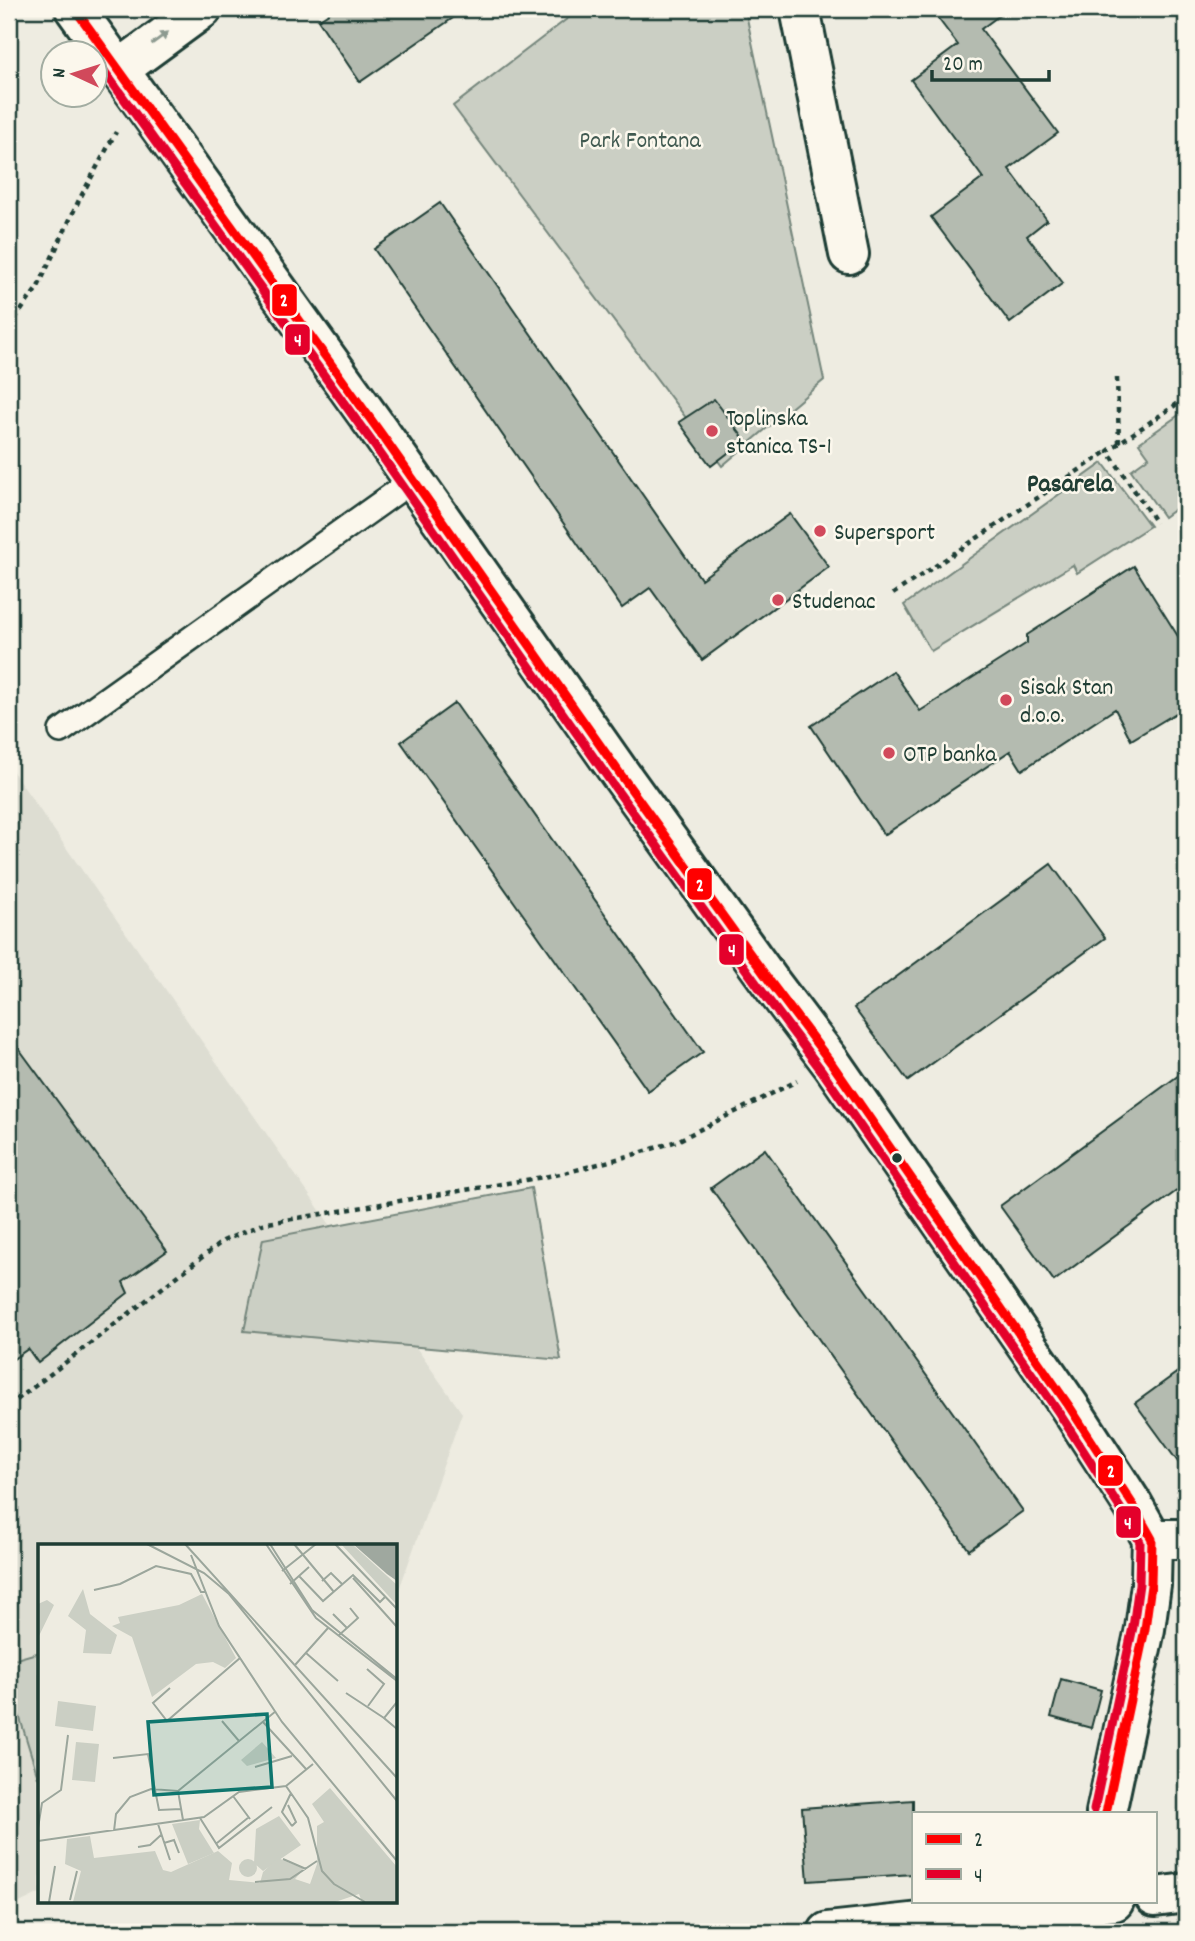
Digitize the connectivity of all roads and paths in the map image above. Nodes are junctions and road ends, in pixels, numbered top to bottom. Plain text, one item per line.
1 (75, 9) edge
2 (202, 9) edge
3 (800, 9) edge
4 (130, 83) junction
5 (849, 254) dead end
6 (9, 327) edge
7 (1117, 378) dead end
8 (1186, 398) edge
9 (1119, 443) junction
10 (1108, 450) junction
11 (413, 480) junction
12 (1156, 523) dead end
13 (892, 594) dead end
14 (61, 731) dead end
15 (832, 1064) junction
16 (9, 1406) edge
17 (1169, 1539) edge
18 (1106, 1812) edge
19 (1186, 1893) edge
20 (1156, 1896) edge
21 (1100, 1909) edge
22 (828, 1932) edge

1 - 4 street
4 -> 2 street
3 - 5 street
4 - 6 path
4 - 11 street
7 - 9 path
8 - 9 path
9 - 10 path
10 - 12 path
10 - 13 path
11 - 14 lane
11 - 15 street
15 - 16 path
15 - 17 street
17 - 18 street
19 - 20 street
21 - 22 street

